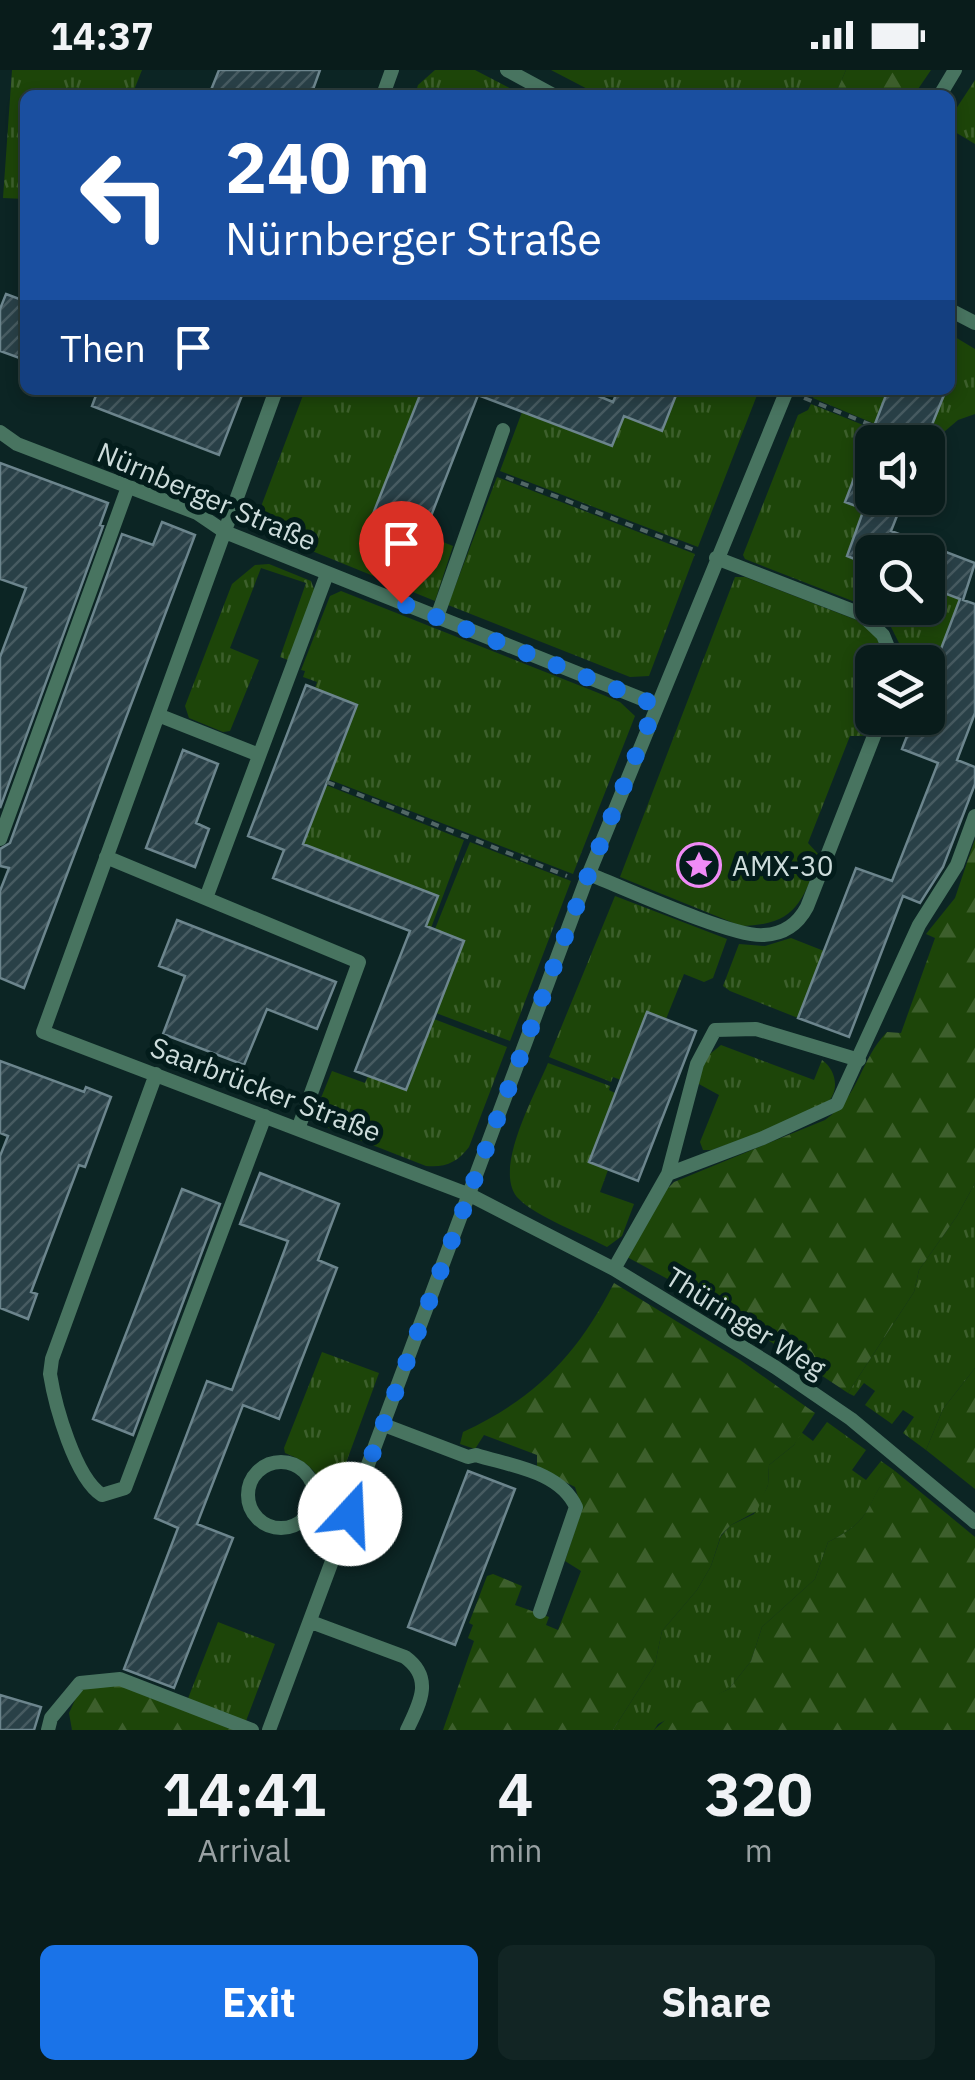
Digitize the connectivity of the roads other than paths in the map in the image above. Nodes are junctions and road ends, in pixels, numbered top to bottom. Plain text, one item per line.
1 (507, 70) edge
2 (544, 90) edge
3 (274, 395) edge
4 (785, 395) edge
5 (503, 430) dead end
6 (0, 432) edge
7 (128, 487) junction
8 (224, 532) junction
9 (716, 558) junction
10 (328, 574) junction
11 (438, 617) junction
12 (887, 645) edge
13 (656, 705) junction
14 (158, 715) junction
15 (874, 735) edge
16 (259, 755) junction
17 (975, 816) edge
18 (0, 839) edge
19 (106, 857) junction
20 (587, 878) junction
21 (206, 898) junction
22 (859, 1060) junction
23 (156, 1074) junction
24 (266, 1116) junction
25 (298, 1128) junction
26 (668, 1174) junction
27 (470, 1194) junction
28 (614, 1269) junction
29 (384, 1425) junction
30 (312, 1505) junction
31 (350, 1514) junction
32 (975, 1522) edge
33 (540, 1612) dead end
34 (310, 1622) junction
35 (48, 1730) edge
36 (252, 1730) edge
37 (269, 1730) edge
38 (407, 1730) edge

1 - 2 lane
3 - 8 lane
4 - 9 lane
5 - 11 lane
6 - 7 lane, Nürnberger Straße
7 - 8 lane, Nürnberger Straße
7 - 18 lane
8 - 10 lane, Nürnberger Straße
8 - 14 lane
9 - 12 lane
9 - 13 lane
10 - 11 lane, Nürnberger Straße
10 - 16 lane
11 - 13 lane, Nürnberger Straße
13 - 20 lane
14 - 16 lane
14 - 19 lane
15 - 20 lane
16 - 21 lane
17 - 22 lane
19 - 21 lane
19 - 23 lane, Saarbrücker Straße
20 - 27 lane
21 - 25 lane
22 - 26 lane
22 - 26 lane
23 - 24 lane, Saarbrücker Straße
23 - 24 lane
24 - 25 lane, Saarbrücker Straße
25 - 27 lane, Saarbrücker Straße
26 - 28 lane
27 - 28 lane, Thüringer Weg
27 - 29 lane
28 - 32 lane, Thüringer Weg
29 - 31 lane
29 - 33 lane
30 - 30 lane
30 - 31 lane
31 - 34 lane
34 - 37 lane
34 - 38 lane
35 - 36 lane

